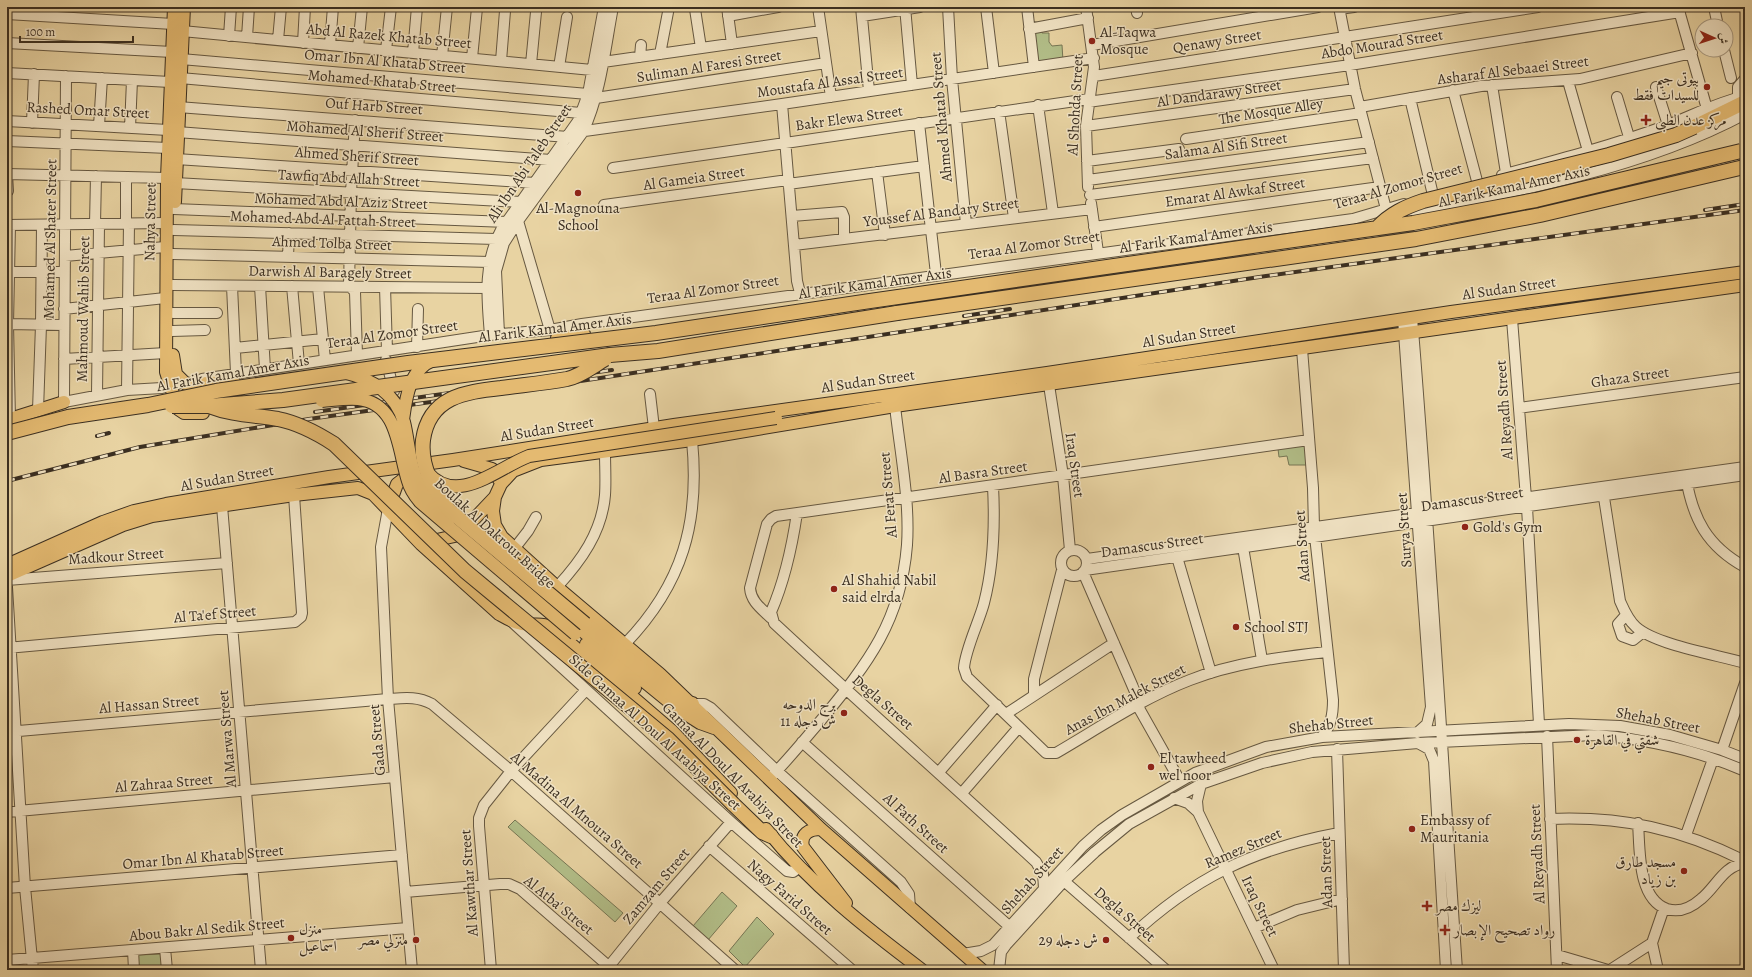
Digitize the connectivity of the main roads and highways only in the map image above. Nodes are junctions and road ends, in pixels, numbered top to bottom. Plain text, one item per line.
1 (174, 7) edge
2 (184, 7) edge
3 (178, 28) junction
4 (175, 80) junction
5 (1743, 98) edge
6 (173, 131) junction
7 (1745, 150) edge
8 (1745, 167) edge
9 (171, 181) junction
10 (170, 226) junction
11 (1378, 228) junction
12 (169, 250) junction
13 (1745, 272) edge
14 (1745, 277) edge
15 (1745, 285) edge
16 (1452, 312) junction
17 (584, 334) dead end
18 (610, 356) junction
19 (1048, 379) junction
20 (175, 382) junction
21 (198, 385) junction
22 (64, 402) road end
23 (807, 406) junction
24 (206, 410) junction
25 (403, 420) junction
26 (8, 424) edge
27 (7, 438) edge
28 (409, 452) junction
29 (498, 453) junction
30 (453, 460) junction
31 (432, 463) junction
32 (505, 479) junction
33 (495, 497) junction
34 (388, 509) junction
35 (421, 544) junction
36 (7, 565) edge
37 (7, 576) edge
38 (580, 629) junction
39 (692, 704) junction
40 (717, 729) junction
41 (671, 730) junction
42 (821, 829) junction
43 (771, 836) junction
44 (863, 925) junction
45 (922, 970) edge
46 (982, 970) edge

1 - 3 main road, Nahya Street
2 - 3 main road, Nahya Street
3 - 4 main road, Nahya Street
4 - 6 main road, Nahya Street
4 - 6 main road, Nahya Street
5 - 11 highway, bridge
6 - 9 main road, Nahya Street
6 - 9 main road, Nahya Street
7 - 11 highway, Al Farik Kamal Amer Axis, bridge
8 - 18 highway, Al Farik Kamal Amer Axis, bridge
9 - 10 main road, Nahya Street
9 - 10 main road, Nahya Street
10 - 12 main road, Nahya Street
11 - 26 highway, Al Farik Kamal Amer Axis, bridge
12 - 20 main road, Nahya Street
12 - 20 main road, Nahya Street
13 - 16 main road, Al Sudan Street
14 - 16 main road
15 - 19 main road, Al Sudan Street
16 - 19 main road, Al Sudan Street
17 - 25 main road, bridge
18 - 24 highway, Al Farik Kamal Amer Axis, bridge
18 - 38 highway, bridge
19 - 23 main road, Al Sudan Street
19 - 32 main road, Al Sudan Street
20 - 21 main road
20 - 24 main road, Nahya Street
21 - 24 main road
21 - 25 main road, Boulak Al Dakrour Bridge, bridge
22 - 26 main road, Teraa Al Zomor Street
23 - 28 main road, bridge
23 - 29 main road, Al Sudan Street
24 - 27 highway, Al Farik Kamal Amer Axis, bridge
24 - 38 main road, Boulak Al Dakrour Bridge, bridge
24 - 43 highway, bridge
25 - 28 main road, Boulak Al Dakrour Bridge, bridge
28 - 38 main road, Boulak Al Dakrour Bridge, bridge
29 - 30 main road, Al Sudan Street
29 - 32 main road
30 - 31 main road, Al Sudan Street
30 - 32 main road
31 - 34 main road
31 - 36 main road, Al Sudan Street
32 - 33 main road, Gamaa Al Doul Al Arabiya Street
33 - 35 main road
33 - 39 main road, Gamaa Al Doul Al Arabiya Street
34 - 35 main road, Gamaa Al Doul Al Arabiya Street
34 - 37 main road, Al Sudan Street
35 - 41 main road, Gamaa Al Doul Al Arabiya Street
38 - 39 highway
38 - 40 main road, Boulak Al Dakrour Bridge
38 - 41 main road, Boulak Al Dakrour Bridge
39 - 40 main road, Gamaa Al Doul Al Arabiya Street
40 - 42 main road, Gamaa Al Doul Al Arabiya Street
41 - 43 main road, Gamaa Al Doul Al Arabiya Street
42 - 44 main road
42 - 46 main road, Gamaa Al Doul Al Arabiya Street
43 - 44 main road, Gamaa Al Doul Al Arabiya Street
44 - 45 main road, Gamaa Al Doul Al Arabiya Street

